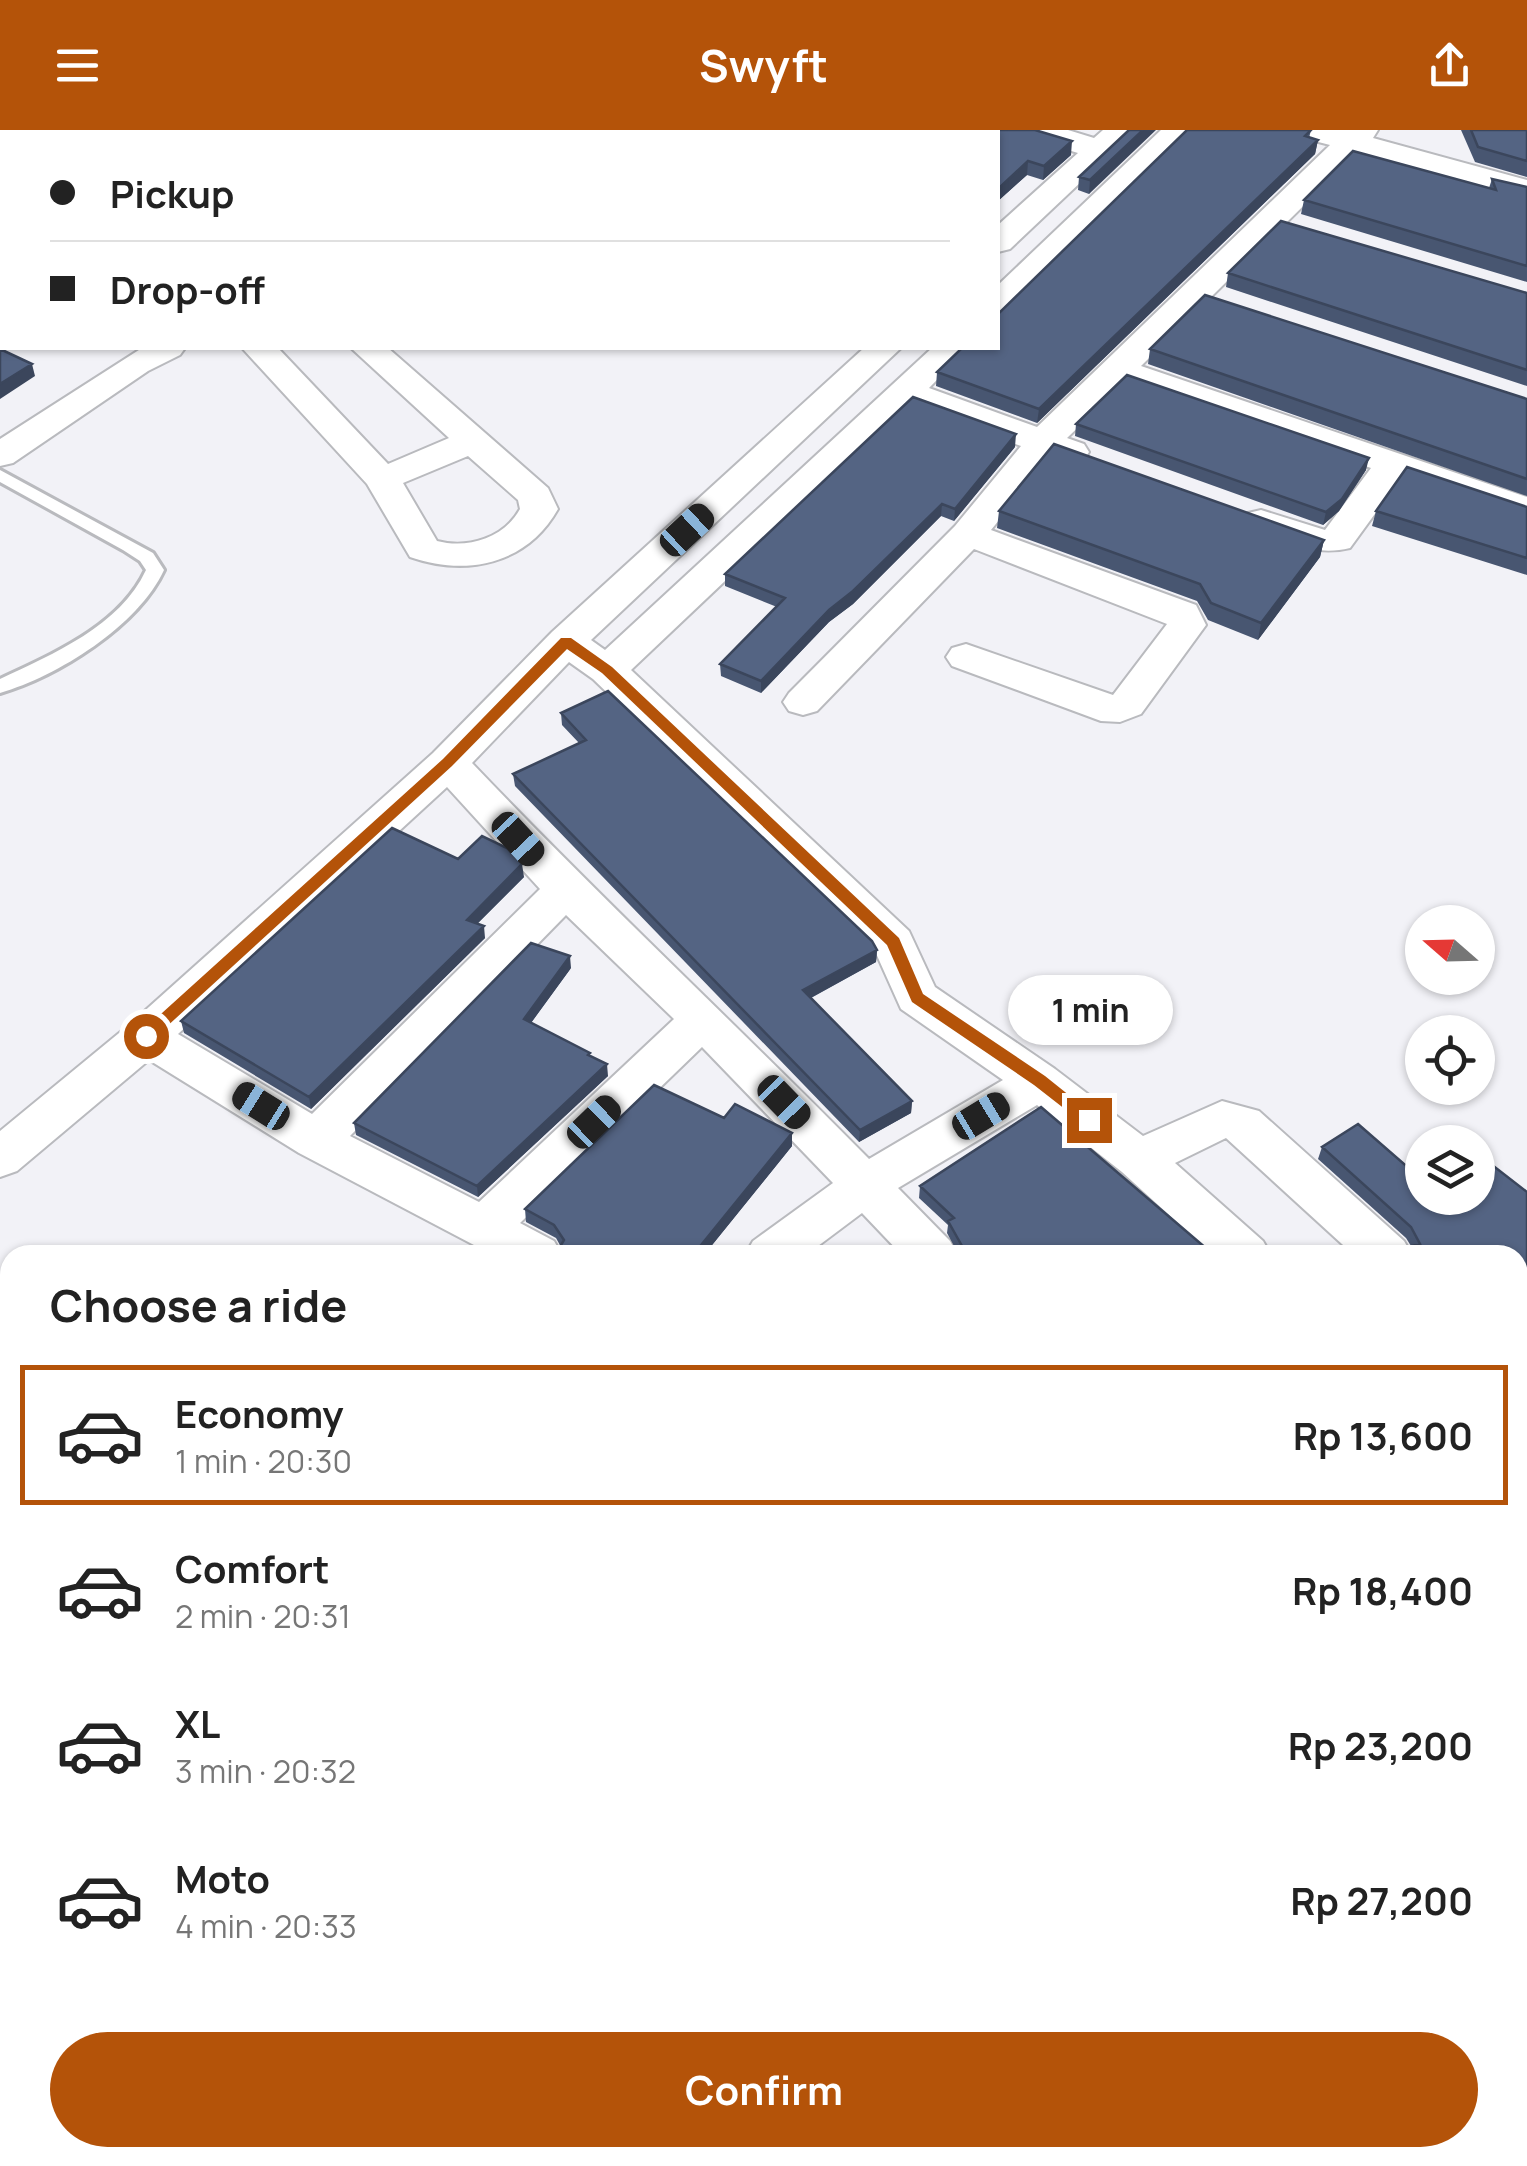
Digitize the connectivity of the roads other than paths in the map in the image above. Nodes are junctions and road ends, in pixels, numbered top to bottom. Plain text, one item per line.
1 (1036, 130) edge
2 (1310, 130) edge
3 (1445, 130) edge
4 (1114, 136) edge
5 (1172, 136) edge
6 (1357, 136) edge
7 (1468, 172) junction
8 (1527, 190) edge
9 (1274, 220) junction
10 (1310, 231) edge
11 (1000, 240) edge
12 (1194, 292) junction
13 (1000, 301) edge
14 (1230, 304) edge
15 (108, 350) edge
16 (164, 350) edge
17 (262, 350) edge
18 (370, 350) edge
19 (882, 350) edge
20 (949, 350) edge
21 (136, 364) junction
22 (1120, 370) junction
23 (906, 391) junction
24 (471, 442) junction
25 (1043, 442) junction
26 (0, 455) edge
27 (1097, 461) edge
28 (1392, 462) junction
29 (0, 476) edge
30 (382, 479) junction
31 (1223, 507) edge
32 (1527, 509) edge
33 (968, 534) junction
34 (566, 642) junction
35 (966, 657) dead end
36 (607, 670) junction
37 (0, 687) edge
38 (803, 702) dead end
39 (448, 763) junction
40 (566, 889) junction
41 (702, 1018) junction
42 (146, 1036) junction
43 (1040, 1081) junction
44 (316, 1140) junction
45 (0, 1158) edge
46 (1139, 1159) junction
47 (865, 1185) junction
48 (486, 1226) junction
49 (519, 1245) edge
50 (784, 1245) edge
51 (923, 1245) edge
52 (1235, 1245) edge
53 (1375, 1245) edge

1 - 4 street
2 - 6 street
3 - 7 street
4 - 5 street
4 - 11 street
5 - 13 street
6 - 7 street
6 - 9 street
7 - 8 street
9 - 10 street
9 - 12 street
12 - 14 street
12 - 22 street
15 - 21 street
16 - 21 street
17 - 30 street
18 - 24 street
19 - 34 street
20 - 23 street
21 - 26 street
22 - 25 street
22 - 28 street
23 - 25 street
23 - 36 street
24 - 30 street
24 - 30 street
25 - 27 street
25 - 33 street
28 - 31 street
28 - 32 street
29 - 37 lane
33 - 35 street
33 - 38 street
34 - 36 street
34 - 39 street
36 - 43 street
39 - 40 street
39 - 42 street
40 - 41 street
40 - 44 street
41 - 47 street
41 - 48 street
42 - 44 street
42 - 45 street
43 - 46 street
43 - 47 street
44 - 48 street
46 - 52 street
46 - 53 street
47 - 50 street
47 - 51 street
48 - 49 street

